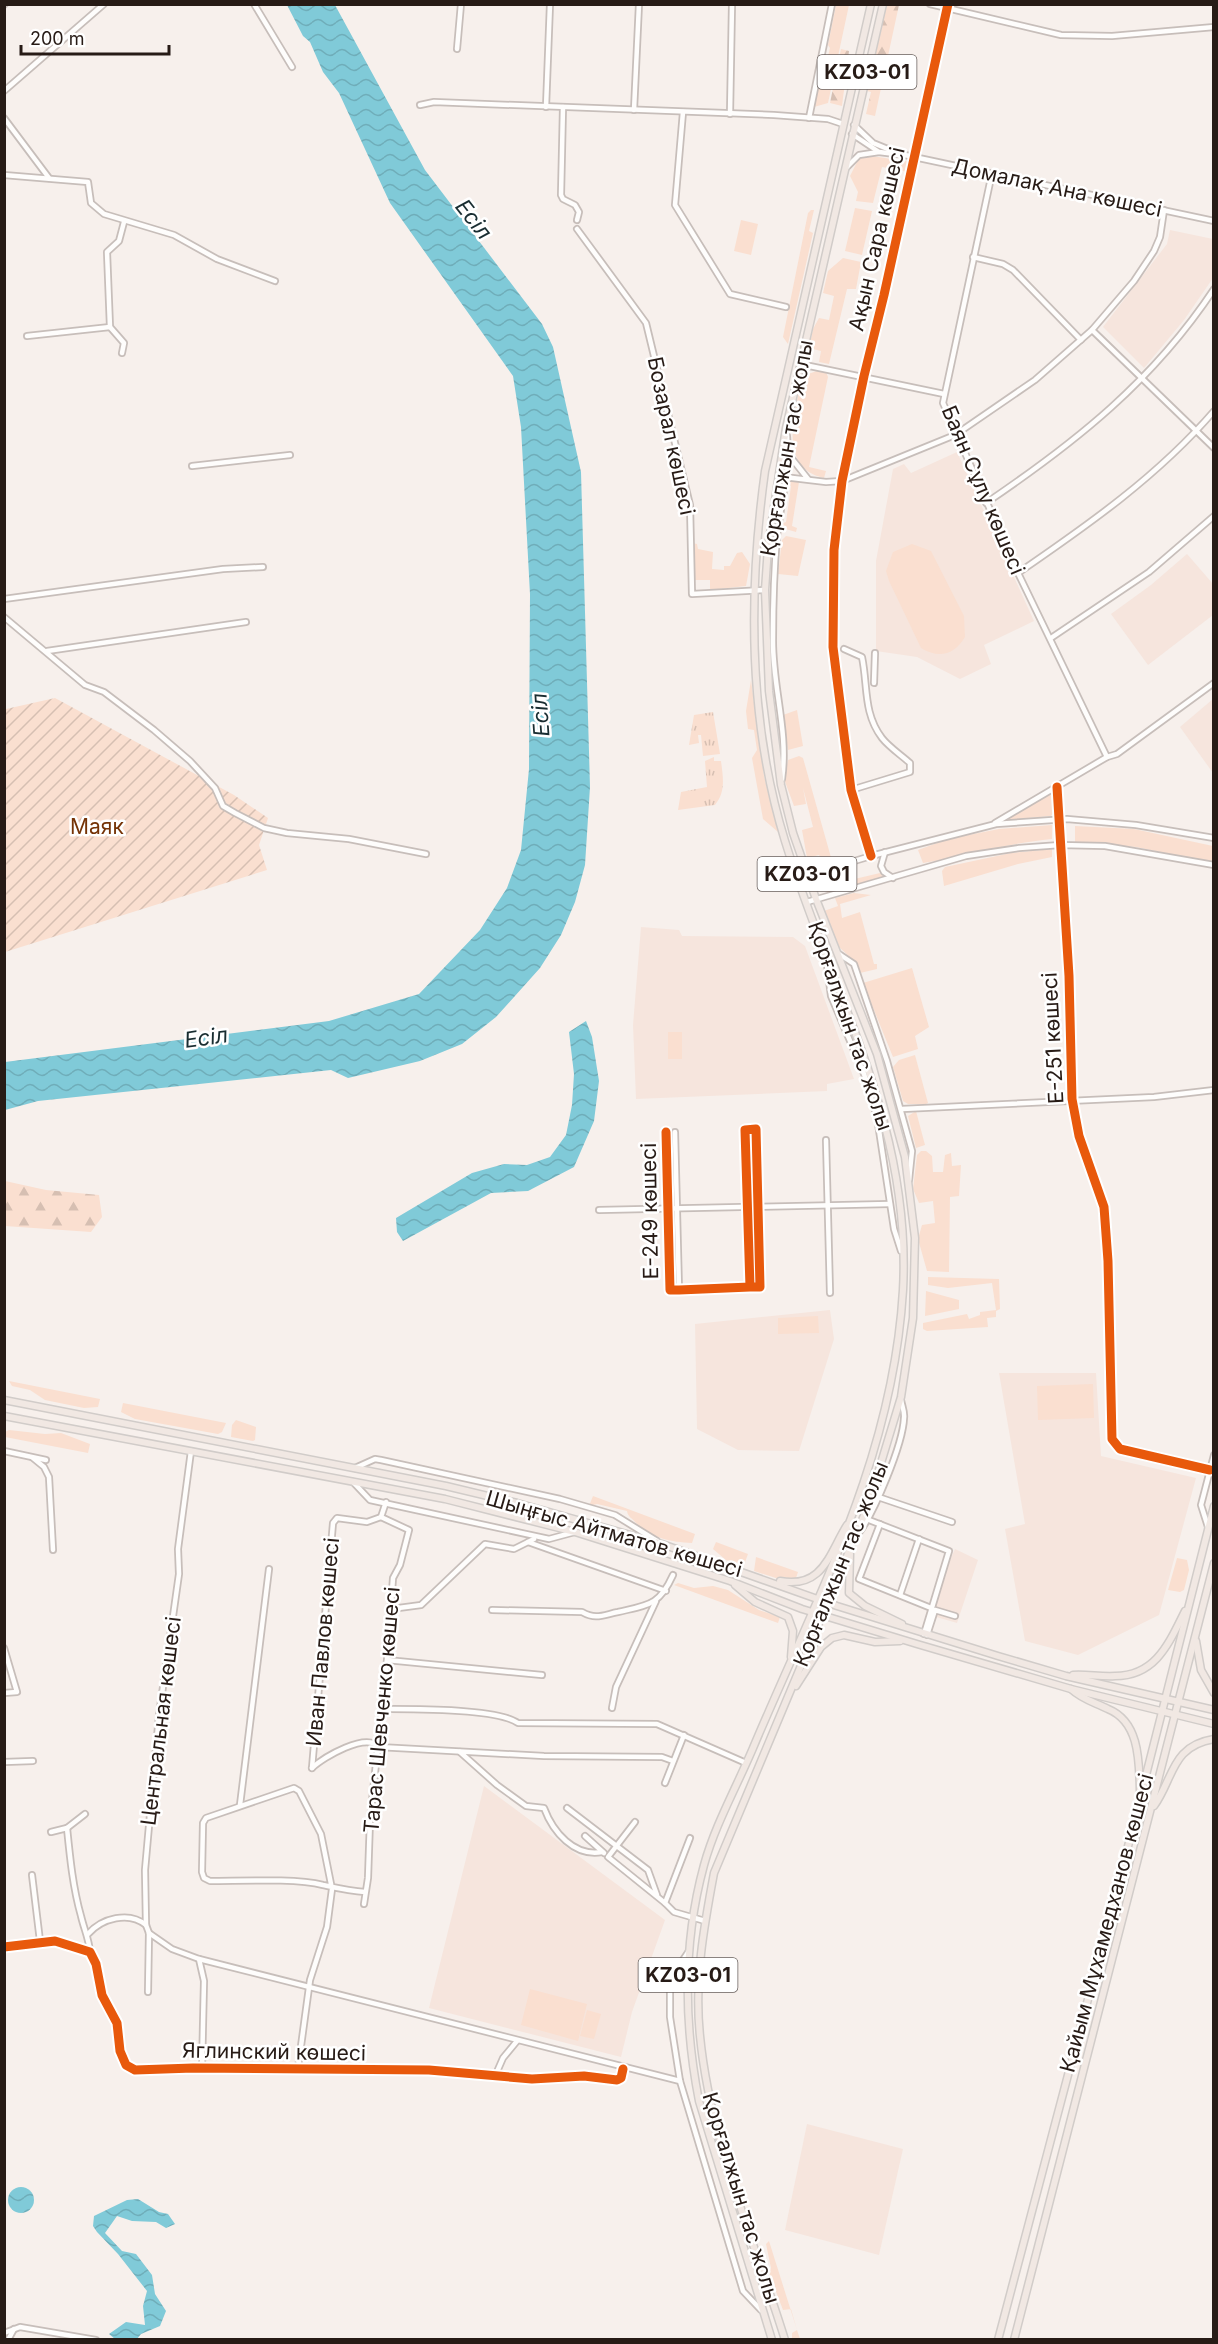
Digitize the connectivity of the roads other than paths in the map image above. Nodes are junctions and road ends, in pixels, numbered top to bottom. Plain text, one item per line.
1 (104, 4) edge
2 (254, 4) edge
3 (461, 4) edge
4 (550, 4) edge
5 (639, 4) edge
6 (732, 4) edge
7 (832, 4) edge
8 (871, 4) edge
9 (883, 4) edge
10 (930, 4) edge
11 (947, 7) edge
12 (1214, 27) edge
13 (457, 49) dead end
14 (292, 67) dead end
15 (4, 91) edge
16 (420, 105) dead end
17 (546, 107) junction
18 (563, 107) junction
19 (634, 110) junction
20 (683, 112) junction
21 (730, 114) junction
22 (4, 118) edge
23 (809, 118) junction
24 (843, 124) junction
25 (854, 125) junction
26 (852, 134) junction
27 (879, 152) junction
28 (900, 154) junction
29 (915, 158) junction
30 (845, 170) junction
31 (992, 173) junction
32 (4, 175) edge
33 (50, 178) junction
34 (1164, 210) junction
35 (577, 220) dead end
36 (1214, 221) edge
37 (124, 222) junction
38 (577, 230) dead end
39 (973, 257) junction
40 (275, 281) dead end
41 (1214, 289) edge
42 (786, 307) dead end
43 (110, 327) junction
44 (1092, 330) junction
45 (27, 336) dead end
46 (1081, 340) junction
47 (123, 353) dead end
48 (789, 362) junction
49 (800, 364) junction
50 (864, 376) junction
51 (1142, 378) junction
52 (944, 394) junction
53 (1214, 411) edge
54 (786, 428) junction
55 (1196, 432) junction
56 (956, 435) junction
57 (1214, 448) edge
58 (789, 454) junction
59 (290, 455) dead end
60 (192, 466) dead end
61 (784, 477) junction
62 (808, 479) junction
63 (842, 481) junction
64 (986, 503) junction
65 (1214, 516) edge
66 (263, 567) dead end
67 (1018, 573) junction
68 (753, 590) junction
69 (765, 590) junction
70 (4, 599) edge
71 (4, 617) edge
72 (246, 622) dead end
73 (1051, 638) junction
74 (844, 649) dead end
75 (47, 651) junction
76 (875, 653) dead end
77 (873, 683) dead end
78 (1214, 683) edge
79 (1107, 757) junction
80 (781, 785) junction
81 (1057, 787) junction
82 (851, 790) junction
83 (1059, 819) junction
84 (990, 826) junction
85 (1214, 838) edge
86 (1060, 845) junction
87 (885, 852) junction
88 (426, 854) dead end
89 (871, 856) junction
90 (1214, 865) edge
91 (807, 875) junction
92 (798, 878) junction
93 (893, 878) junction
94 (816, 899) junction
95 (807, 902) junction
96 (837, 953) junction
97 (827, 959) junction
98 (1214, 1090) edge
99 (1072, 1099) junction
100 (902, 1109) junction
101 (666, 1132) dead end
102 (675, 1132) dead end
103 (826, 1140) dead end
104 (909, 1180) junction
105 (890, 1204) junction
106 (828, 1205) junction
107 (746, 1207) junction
108 (758, 1207) junction
109 (676, 1208) junction
110 (668, 1209) junction
111 (599, 1210) dead end
112 (903, 1258) junction
113 (750, 1287) junction
114 (679, 1290) junction
115 (830, 1293) dead end
116 (901, 1398) junction
117 (4, 1400) edge
118 (4, 1416) edge
119 (4, 1451) edge
120 (191, 1451) junction
121 (1214, 1455) edge
122 (33, 1458) junction
123 (46, 1460) dead end
124 (354, 1468) junction
125 (1210, 1470) junction
126 (353, 1482) junction
127 (878, 1497) junction
128 (386, 1502) junction
129 (1214, 1506) edge
130 (853, 1514) junction
131 (381, 1517) junction
132 (869, 1520) junction
133 (952, 1522) dead end
134 (880, 1524) junction
135 (1208, 1527) junction
136 (575, 1532) junction
137 (534, 1539) dead end
138 (919, 1539) junction
139 (528, 1542) junction
140 (851, 1543) junction
141 (662, 1544) junction
142 (53, 1550) dead end
143 (1214, 1563) edge
144 (269, 1569) dead end
145 (673, 1575) dead end
146 (762, 1578) junction
147 (730, 1581) junction
148 (666, 1591) junction
149 (900, 1595) junction
150 (819, 1599) junction
151 (1190, 1599) junction
152 (656, 1601) junction
153 (828, 1602) junction
154 (931, 1608) junction
155 (391, 1609) junction
156 (492, 1610) dead end
157 (813, 1612) junction
158 (823, 1616) junction
159 (955, 1616) dead end
160 (923, 1634) junction
161 (1196, 1638) junction
162 (905, 1641) junction
163 (4, 1648) edge
164 (790, 1659) junction
165 (387, 1660) junction
166 (542, 1675) dead end
167 (1066, 1676) junction
168 (1071, 1689) junction
169 (4, 1693) edge
170 (1214, 1693) edge
171 (789, 1696) junction
172 (1165, 1698) junction
173 (1179, 1701) junction
174 (612, 1708) dead end
175 (383, 1709) junction
176 (1214, 1710) edge
177 (1162, 1711) junction
178 (1176, 1714) junction
179 (1214, 1724) edge
180 (684, 1735) junction
181 (1214, 1739) edge
182 (379, 1747) junction
183 (460, 1752) junction
184 (33, 1761) dead end
185 (673, 1761) junction
186 (4, 1762) edge
187 (746, 1763) junction
188 (665, 1783) dead end
189 (1140, 1800) junction
190 (240, 1805) junction
191 (567, 1808) dead end
192 (1152, 1809) junction
193 (85, 1814) dead end
194 (634, 1822) dead end
195 (67, 1828) junction
196 (51, 1832) dead end
197 (585, 1836) dead end
198 (690, 1838) dead end
199 (615, 1846) junction
200 (603, 1852) junction
201 (608, 1857) junction
202 (32, 1875) dead end
203 (332, 1889) junction
204 (365, 1892) junction
205 (657, 1895) junction
206 (665, 1903) junction
207 (364, 1904) dead end
208 (694, 1917) junction
209 (705, 1921) junction
210 (146, 1925) junction
211 (149, 1933) junction
212 (88, 1935) junction
213 (40, 1941) junction
214 (4, 1947) edge
215 (691, 1949) junction
216 (90, 1952) junction
217 (199, 1959) junction
218 (310, 1986) junction
219 (148, 1992) dead end
220 (1084, 2014) junction
221 (1097, 2018) junction
222 (517, 2041) junction
223 (201, 2068) junction
224 (298, 2068) junction
225 (623, 2069) junction
226 (496, 2074) junction
227 (680, 2081) junction
228 (762, 2310) junction
229 (14, 2329) junction
230 (4, 2333) edge
231 (8, 2340) edge
232 (96, 2340) edge
233 (772, 2340) edge
234 (785, 2340) edge
235 (998, 2340) edge
236 (1014, 2340) edge

1 - 15 street
2 - 14 street
3 - 13 street
4 - 17 street
5 - 19 street
6 - 21 street
7 - 23 street
8 - 24 main road, Қорғалжын тас жолы / KZ03-01
9 - 25 main road, Қорғалжын тас жолы / KZ03-01
10 - 11 street
11 - 12 street
11 - 29 street, Ақын Сара көшесі
16 - 17 street
17 - 18 street
18 - 19 street
18 - 35 street
19 - 20 street
20 - 21 street
20 - 42 street
21 - 23 street
22 - 33 street
23 - 24 street
24 - 25 main road
24 - 26 main road
24 - 48 main road, Қорғалжын тас жолы / KZ03-01
25 - 26 main road, Қорғалжын тас жолы / KZ03-01
25 - 28 street, Домалақ Ана көшесі
26 - 27 street, Домалақ Ана көшесі
26 - 30 main road, Қорғалжын тас жолы / KZ03-01
27 - 28 street, Домалақ Ана көшесі
27 - 30 street
28 - 29 street, Домалақ Ана көшесі
29 - 31 street, Домалақ Ана көшесі
29 - 50 street, Ақын Сара көшесі
30 - 49 main road, Қорғалжын тас жолы / KZ03-01
31 - 34 street, Домалақ Ана көшесі
31 - 39 street, Баян Сұлу көшесі
32 - 33 street
33 - 37 street
34 - 36 street, Домалақ Ана көшесі
34 - 44 street
37 - 40 street
37 - 43 street
38 - 68 street, Бозарал көшесі
39 - 46 street
39 - 52 street, Баян Сұлу көшесі
41 - 51 street
43 - 45 street
43 - 47 street
44 - 46 street
44 - 51 street
46 - 56 street
48 - 49 main road
48 - 68 main road, Қорғалжын тас жолы / KZ03-01
49 - 50 street
49 - 54 main road, Қорғалжын тас жолы / KZ03-01
50 - 52 street
50 - 63 street, Ақын Сара көшесі
51 - 55 street
51 - 64 street
52 - 56 street, Баян Сұлу көшесі
53 - 55 street
54 - 58 street
54 - 69 main road, Қорғалжын тас жолы / KZ03-01
55 - 57 street
55 - 67 street
56 - 63 street
56 - 64 street, Баян Сұлу көшесі
58 - 61 street
58 - 62 street
59 - 60 street
61 - 62 street
61 - 80 street
62 - 63 street
63 - 82 street, Ақын Сара көшесі
64 - 67 street, Баян Сұлу көшесі
65 - 73 street
66 - 70 street
67 - 73 street, Баян Сұлу көшесі
68 - 69 street, Бозарал көшесі
68 - 92 main road, Қорғалжын тас жолы / KZ03-01
69 - 80 main road, Қорғалжын тас жолы / KZ03-01
71 - 75 street
72 - 75 street
73 - 79 street, Баян Сұлу көшесі
74 - 82 street
75 - 88 street
76 - 77 street
78 - 79 street
79 - 81 street
80 - 91 main road, Қорғалжын тас жолы / KZ03-01
81 - 83 street, Е-251 көшесі
81 - 84 street
82 - 89 street, Ақын Сара көшесі
83 - 84 street
83 - 85 street
83 - 86 street, Е-251 көшесі
84 - 87 street
86 - 90 street
86 - 93 street
86 - 99 street, Е-251 көшесі
87 - 89 street
87 - 93 street
89 - 91 street
91 - 92 street
91 - 94 main road, Қорғалжын тас жолы / KZ03-01
92 - 95 main road, Қорғалжын тас жолы / KZ03-01
93 - 94 street
94 - 95 street
94 - 96 main road, Қорғалжын тас жолы / KZ03-01
95 - 97 main road, Қорғалжын тас жолы / KZ03-01
96 - 100 street
96 - 104 main road, Қорғалжын тас жолы / KZ03-01
97 - 105 street
97 - 112 main road, Қорғалжын тас жолы / KZ03-01
98 - 99 street
99 - 100 street
99 - 125 street, Е-251 көшесі
100 - 104 street
101 - 110 street, Е-249 көшесі
102 - 109 street
103 - 106 street
104 - 116 main road, Қорғалжын тас жолы / KZ03-01
105 - 106 street
105 - 112 street
106 - 108 street
106 - 115 street
107 - 108 street
107 - 108 street
107 - 109 street
107 - 113 street
108 - 113 street
109 - 110 street
109 - 114 street
110 - 111 street
110 - 114 street, Е-249 көшесі
112 - 130 main road, Қорғалжын тас жолы / KZ03-01
113 - 114 street
116 - 127 street
116 - 140 main road, Қорғалжын тас жолы / KZ03-01
117 - 124 main road, Шыңғыс Айтматов көшесі
118 - 120 main road, Шыңғыс Айтматов көшесі
119 - 122 street
120 - 126 main road, Шыңғыс Айтматов көшесі
120 - 210 street, Центральная көшесі
121 - 125 street
122 - 123 street
122 - 142 street
124 - 141 main road, Шыңғыс Айтматов көшесі
124 - 141 street
125 - 135 street
126 - 128 street
126 - 136 main road, Шыңғыс Айтматов көшесі
127 - 132 street
127 - 133 street
128 - 131 street
128 - 136 street
129 - 135 main road, Қайым Мұхамедханов көшесі
130 - 146 main road
130 - 150 main road, Қорғалжын тас жолы / KZ03-01
131 - 155 street, Тарас Шевченко көшесі
131 - 182 street, Иван Павлов көшесі
132 - 134 street
132 - 140 street
134 - 138 street
134 - 149 street
135 - 151 main road, Қайым Мұхамедханов көшесі
136 - 147 main road, Шыңғыс Айтматов көшесі
137 - 139 street
138 - 149 street
138 - 154 street
139 - 148 street
139 - 155 street
140 - 153 main road, Қорғалжын тас жолы / KZ03-01
140 - 160 main road
141 - 146 main road, Шыңғыс Айтматов көшесі
143 - 161 main road, Қайым Мұхамедханов көшесі
144 - 190 street
145 - 148 street
146 - 150 main road, Шыңғыс Айтматов көшесі
147 - 157 main road, Шыңғыс Айтматов көшесі
147 - 164 main road
148 - 152 street
149 - 154 street
150 - 153 main road, Шыңғыс Айтматов көшесі
150 - 157 main road, Қорғалжын тас жолы / KZ03-01
151 - 167 main road
151 - 172 main road, Қайым Мұхамедханов көшесі
152 - 156 street
152 - 174 street
153 - 158 main road, Қорғалжын тас жолы / KZ03-01
153 - 160 main road, Шыңғыс Айтматов көшесі
154 - 160 street
155 - 165 street, Тарас Шевченко көшесі
157 - 158 main road, Шыңғыс Айтматов көшесі
157 - 164 main road, Қорғалжын тас жолы / KZ03-01
158 - 162 main road, Шыңғыс Айтматов көшесі
158 - 171 main road, Қорғалжын тас жолы / KZ03-01
159 - 160 street
160 - 167 main road, Шыңғыс Айтматов көшесі
161 - 170 main road
161 - 173 main road, Қайым Мұхамедханов көшесі
162 - 168 main road, Шыңғыс Айтматов көшесі
162 - 171 main road
163 - 169 street
164 - 187 main road, Қорғалжын тас жолы / KZ03-01
165 - 166 street
165 - 175 street, Тарас Шевченко көшесі
167 - 172 main road, Шыңғыс Айтматов көшесі
168 - 177 main road, Шыңғыс Айтматов көшесі
168 - 189 main road
171 - 209 main road, Қорғалжын тас жолы / KZ03-01
172 - 173 main road, Шыңғыс Айтматов көшесі
172 - 177 main road, Қайым Мұхамедханов көшесі
173 - 176 main road, Шыңғыс Айтматов көшесі
173 - 178 main road, Қайым Мұхамедханов көшесі
175 - 180 street
175 - 182 street, Тарас Шевченко көшесі
177 - 178 main road, Шыңғыс Айтматов көшесі
177 - 189 main road, Қайым Мұхамедханов көшесі
178 - 179 main road, Шыңғыс Айтматов көшесі
178 - 192 main road, Қайым Мұхамедханов көшесі
180 - 185 street
180 - 187 street
181 - 192 main road
182 - 183 street
182 - 204 street, Тарас Шевченко көшесі
183 - 185 street
183 - 200 street
184 - 186 street
185 - 188 street
187 - 208 main road, Қорғалжын тас жолы / KZ03-01
189 - 220 main road, Қайым Мұхамедханов көшесі
190 - 203 street
190 - 203 street
191 - 199 street
192 - 221 main road, Қайым Мұхамедханов көшесі
193 - 195 street
194 - 199 street
195 - 196 street
195 - 212 street
197 - 200 street
198 - 206 street
199 - 201 street
199 - 205 street
200 - 201 street
201 - 205 street
202 - 213 street
203 - 204 street
203 - 218 street
204 - 207 street, Тарас Шевченко көшесі
205 - 206 street
206 - 208 street
208 - 209 street
208 - 215 main road, Қорғалжын тас жолы / KZ03-01
209 - 234 main road, Қорғалжын тас жолы / KZ03-01
210 - 211 street, Центральная көшесі
210 - 212 street
211 - 217 street
211 - 219 street, Центральная көшесі
212 - 216 street
213 - 214 street
213 - 216 street
215 - 227 street
215 - 228 main road, Қорғалжын тас жолы / KZ03-01
216 - 223 street, Яглинский көшесі
217 - 218 street
217 - 223 street
218 - 222 street
218 - 224 street
220 - 221 main road
220 - 235 main road, Қайым Мұхамедханов көшесі
221 - 236 main road, Қайым Мұхамедханов көшесі
222 - 225 street
222 - 226 street
223 - 224 street, Яглинский көшесі
224 - 226 street, Яглинский көшесі
225 - 226 street, Яглинский көшесі
225 - 227 street
227 - 228 street
228 - 233 main road, Қорғалжын тас жолы / KZ03-01
229 - 230 street
229 - 231 street
229 - 232 street

